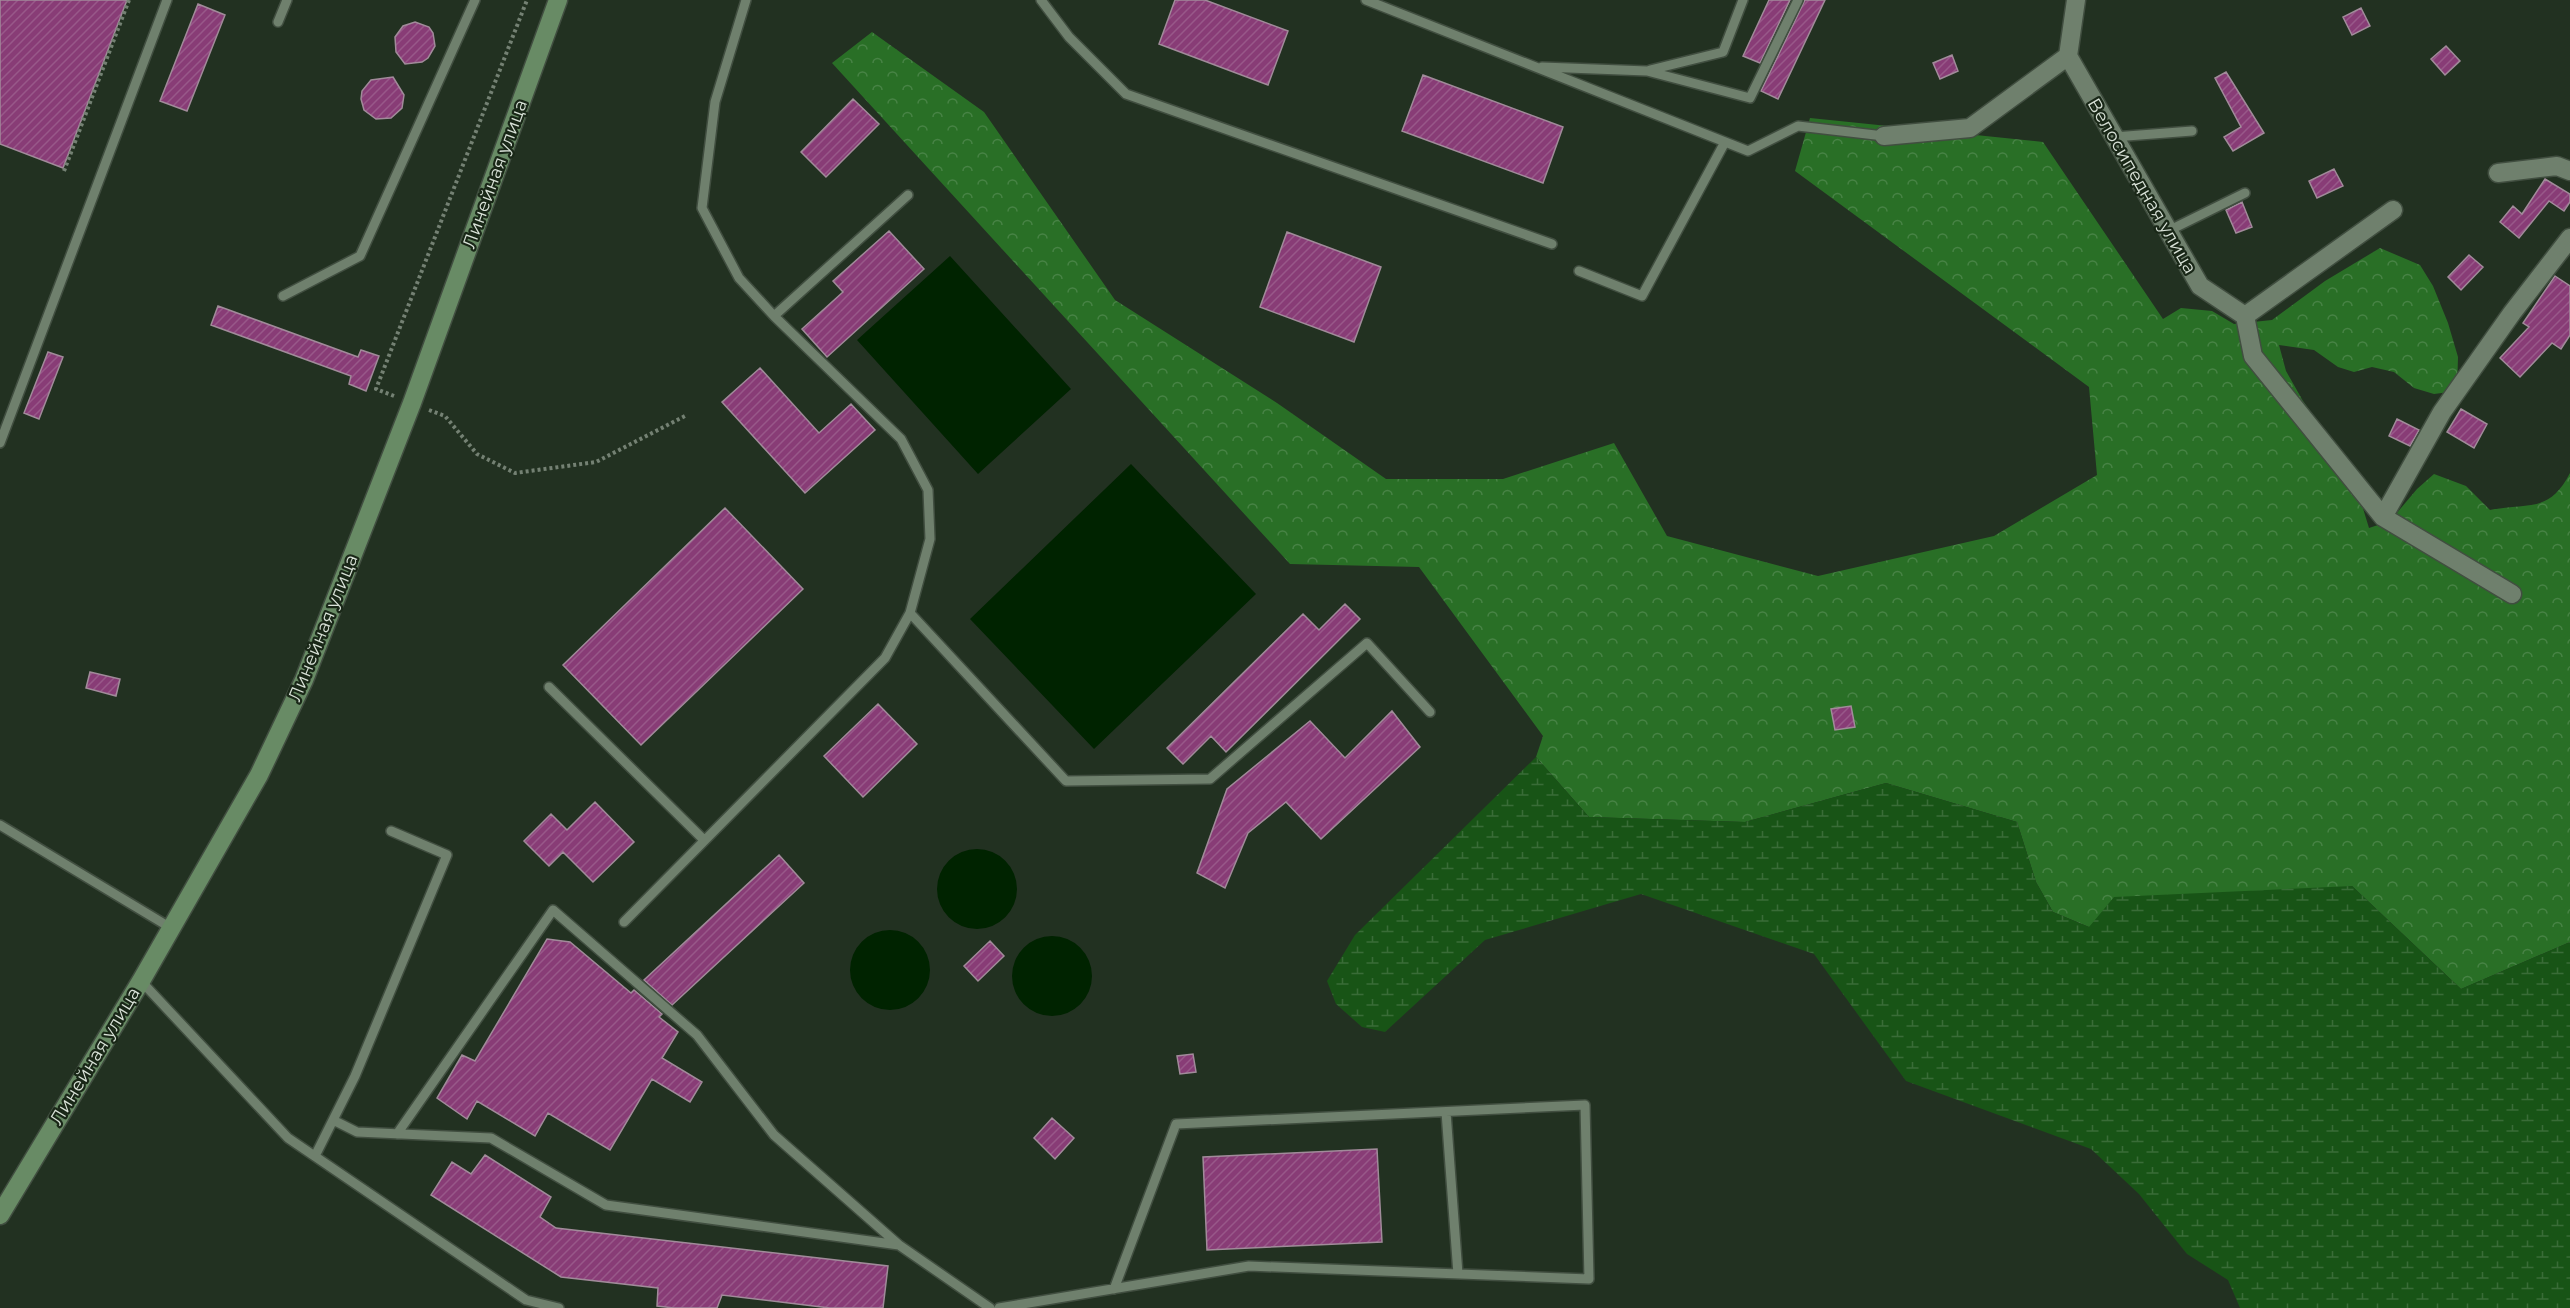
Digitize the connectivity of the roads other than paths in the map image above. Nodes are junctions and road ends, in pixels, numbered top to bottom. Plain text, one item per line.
1 (167, 0) edge
2 (287, 0) edge
3 (475, 0) edge
4 (558, 0) edge
5 (746, 0) edge
6 (1041, 0) edge
7 (1366, 0) edge
8 (1743, 0) edge
9 (1798, 0) edge
10 (2076, 0) edge
11 (278, 22) dead end
12 (2068, 56) junction
13 (1534, 66) junction
14 (1647, 71) junction
15 (2192, 131) dead end
16 (1884, 136) joint
17 (2114, 137) junction
18 (1725, 142) junction
19 (2570, 171) edge
20 (2498, 172) dead end
21 (2245, 193) dead end
22 (908, 195) dead end
23 (2393, 210) dead end
24 (2168, 231) junction
25 (2570, 238) edge
26 (1552, 244) dead end
27 (1579, 271) dead end
28 (283, 296) dead end
29 (774, 316) junction
30 (2245, 316) junction
31 (0, 443) edge
32 (2383, 517) junction
33 (2512, 594) dead end
34 (910, 613) junction
35 (549, 687) dead end
36 (1430, 712) dead end
37 (0, 825) edge
38 (391, 831) dead end
39 (704, 840) junction
40 (624, 922) dead end
41 (171, 928) junction
42 (141, 981) junction
43 (1446, 1112) junction
44 (333, 1120) junction
45 (397, 1134) junction
46 (315, 1156) junction
47 (0, 1215) edge
48 (899, 1245) junction
49 (1458, 1274) junction
50 (1114, 1289) junction
51 (525, 1304) edge
52 (560, 1308) edge
53 (990, 1308) edge
54 (999, 1308) edge

1 - 31 lane
2 - 11 lane
3 - 28 lane
4 - 41 street, Линейная улица
5 - 29 lane
6 - 26 lane
7 - 13 lane
8 - 14 lane
9 - 14 lane
10 - 12 street
12 - 16 street
12 - 17 street, Велосипедная улица
13 - 14 lane
13 - 18 lane
15 - 17 lane
16 - 18 lane
17 - 24 street, Велосипедная улица
18 - 27 lane
19 - 20 street
21 - 24 lane
22 - 29 lane
23 - 30 street
24 - 30 street, Велосипедная улица
25 - 32 street
29 - 34 lane
30 - 32 street
32 - 33 street
34 - 36 lane
34 - 39 lane
35 - 39 lane
37 - 41 lane
38 - 44 lane
39 - 40 lane
41 - 42 street, Линейная улица
42 - 46 lane
42 - 47 street, Линейная улица
43 - 49 lane
43 - 49 lane
43 - 50 lane
44 - 45 lane
44 - 46 lane
45 - 48 lane
45 - 48 lane
46 - 51 lane
48 - 53 lane
49 - 50 lane
50 - 54 lane
51 - 52 lane

